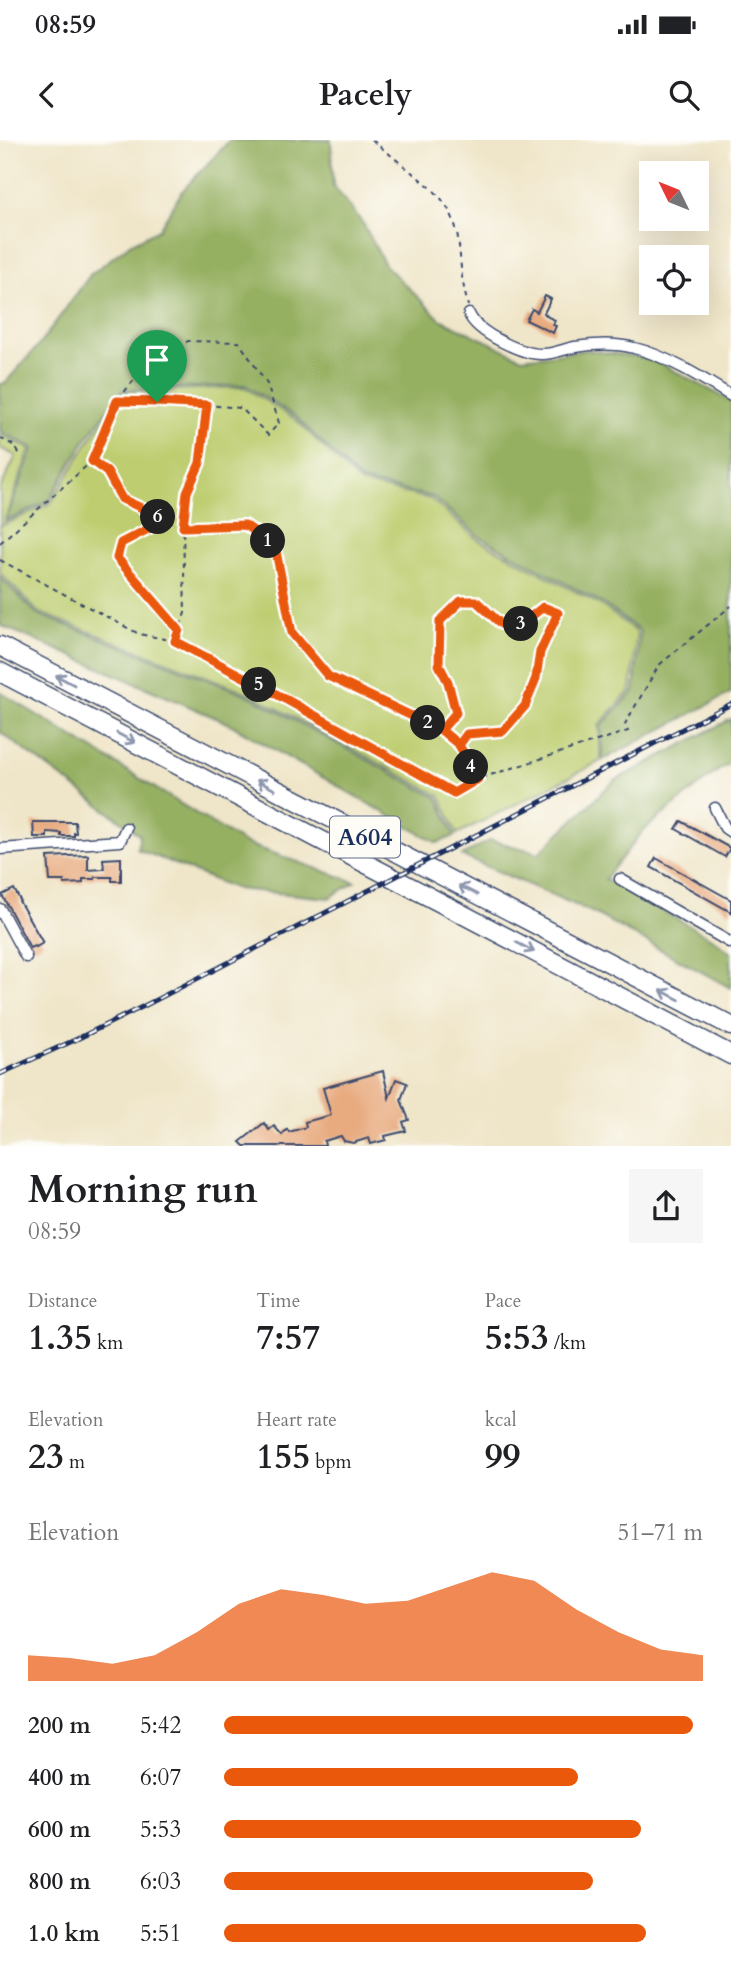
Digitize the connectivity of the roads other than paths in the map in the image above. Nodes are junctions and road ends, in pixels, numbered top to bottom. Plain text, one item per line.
1 (469, 314) road end
2 (731, 396) edge
3 (0, 646) edge
4 (0, 672) edge
5 (715, 808) dead end
6 (126, 828) dead end
7 (731, 832) edge
8 (0, 849) edge
9 (620, 879) dead end
10 (0, 909) edge
11 (731, 943) edge
12 (26, 957) dead end
13 (731, 1026) edge
14 (731, 1055) edge

1 - 2 street
13 -> 3 highway, A604
4 -> 14 highway, A604
5 - 7 street
6 - 8 street
9 - 11 street
10 - 12 street

